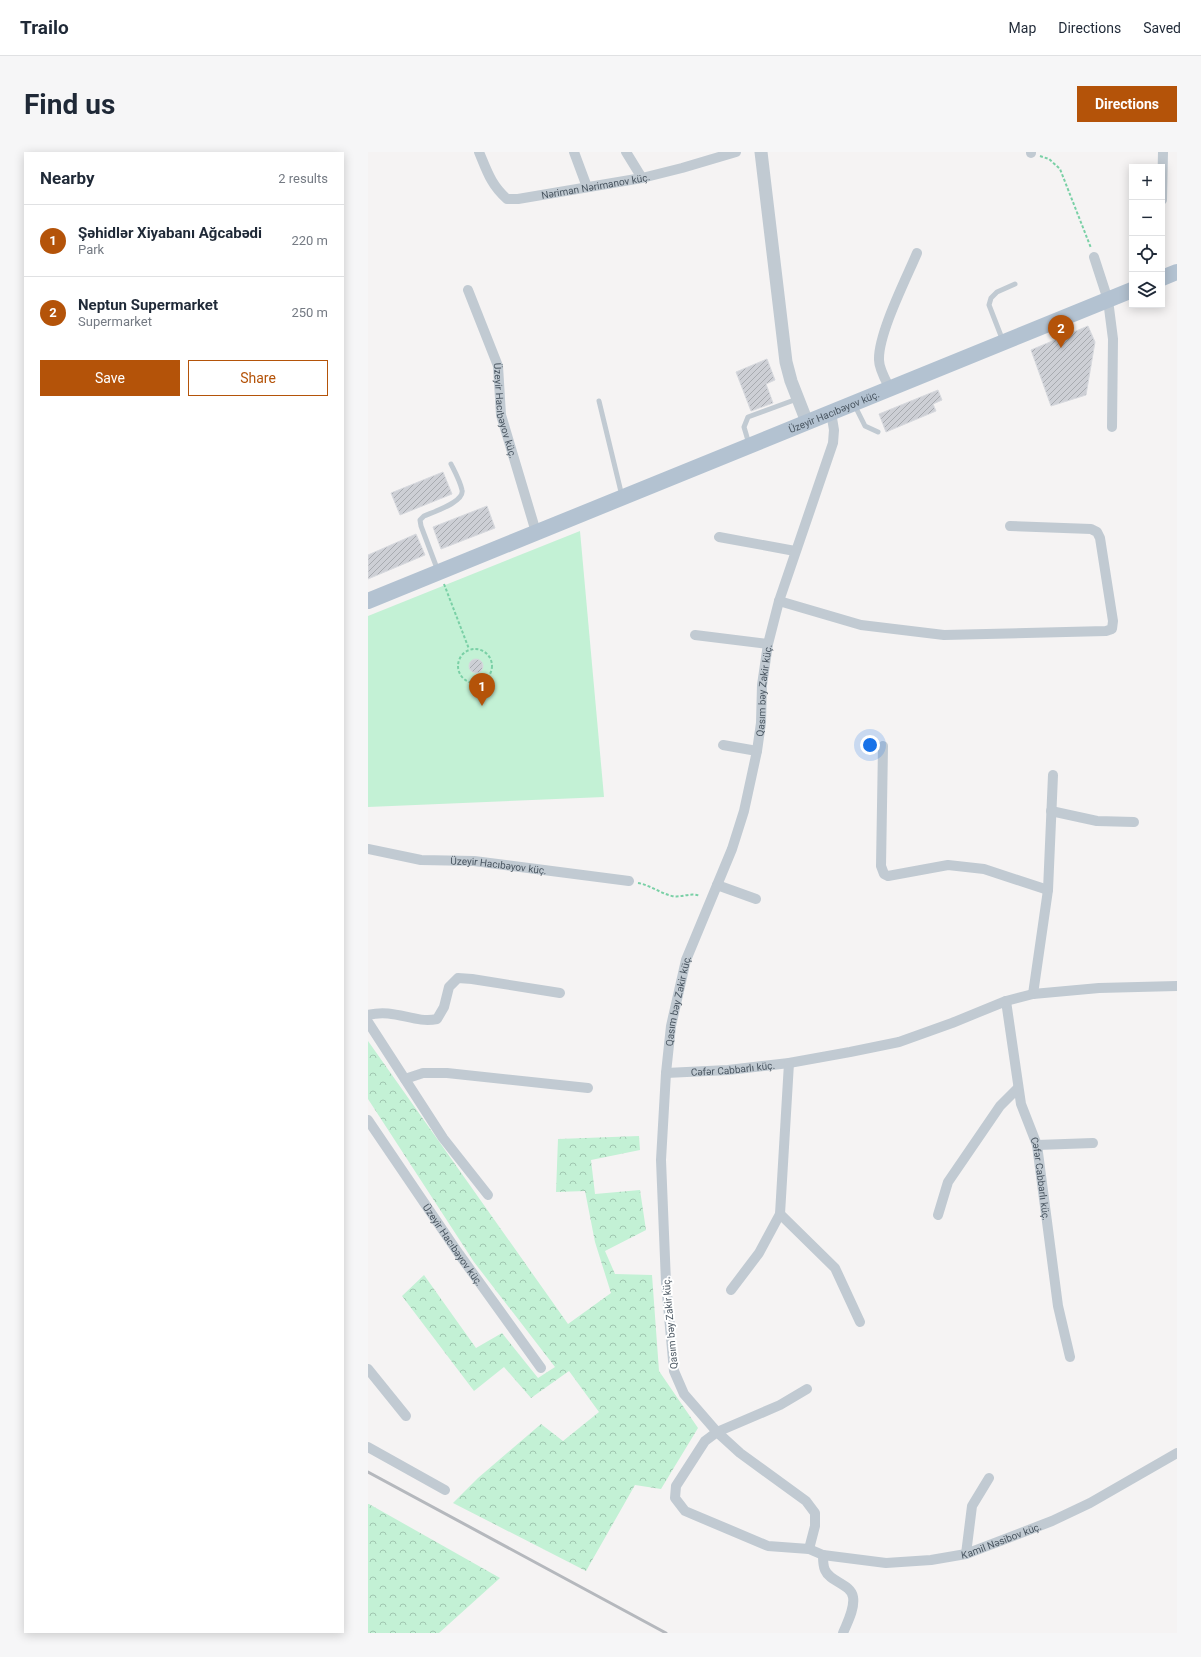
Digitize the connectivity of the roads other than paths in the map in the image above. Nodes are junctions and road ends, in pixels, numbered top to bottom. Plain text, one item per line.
1 (479, 152) edge
2 (574, 152) edge
3 (626, 152) edge
4 (736, 152) edge
5 (761, 152) edge
6 (1163, 152) edge
7 (1163, 164) edge
8 (642, 178) junction
9 (587, 187) junction
10 (918, 253) dead end
11 (1094, 257) road end
12 (1177, 272) edge
13 (1165, 277) edge
14 (1015, 284) dead end
15 (468, 290) dead end
16 (1129, 291) edge
17 (1108, 300) junction
18 (1003, 342) junction
19 (890, 389) junction
20 (797, 399) junction
21 (599, 401) dead end
22 (854, 403) junction
23 (831, 412) junction
24 (807, 422) junction
25 (1112, 427) dead end
26 (878, 432) dead end
27 (750, 446) junction
28 (451, 464) dead end
29 (622, 497) junction
30 (1010, 526) dead end
31 (536, 532) junction
32 (719, 537) dead end
33 (795, 551) junction
34 (439, 572) junction
35 (368, 601) edge
36 (779, 601) junction
37 (695, 635) dead end
38 (768, 644) junction
39 (723, 745) dead end
40 (883, 746) dead end
41 (757, 751) junction
42 (1053, 775) dead end
43 (1051, 811) junction
44 (1134, 822) dead end
45 (368, 850) edge
46 (630, 881) road end
47 (717, 885) junction
48 (1048, 890) junction
49 (756, 899) dead end
50 (1177, 986) edge
51 (560, 993) dead end
52 (1033, 994) junction
53 (1006, 1001) junction
54 (368, 1015) edge
55 (368, 1022) edge
56 (789, 1063) junction
57 (666, 1073) junction
58 (405, 1079) junction
59 (588, 1088) dead end
60 (1018, 1088) junction
61 (368, 1120) edge
62 (1093, 1143) dead end
63 (1036, 1145) junction
64 (488, 1195) dead end
65 (780, 1214) junction
66 (938, 1215) dead end
67 (731, 1290) dead end
68 (860, 1322) dead end
69 (1070, 1357) dead end
70 (541, 1368) dead end
71 (368, 1369) edge
72 (807, 1389) dead end
73 (406, 1416) dead end
74 (717, 1432) junction
75 (368, 1447) edge
76 (1177, 1453) edge
77 (989, 1478) dead end
78 (445, 1490) dead end
79 (810, 1549) junction
80 (966, 1554) junction
81 (823, 1555) junction
82 (843, 1633) edge

1 - 9 street, Nəriman Nərimanov küç.
2 - 9 street
3 - 8 street
4 - 8 street, Nəriman Nərimanov küç.
5 - 20 street
6 - 7 street
8 - 9 street, Nəriman Nərimanov küç.
10 - 19 street
11 - 17 street
12 - 13 main road
14 - 18 lane
15 - 31 street, Üzeyir Hacıbəyov küç.
16 - 17 main road, Üzeyir Hacıbəyov küç.
17 - 18 main road, Üzeyir Hacıbəyov küç.
17 - 25 street
18 - 19 main road, Üzeyir Hacıbəyov küç.
19 - 22 main road, Üzeyir Hacıbəyov küç.
20 - 24 street
20 - 27 lane
21 - 29 lane
22 - 23 main road, Üzeyir Hacıbəyov küç.
22 - 26 lane
23 - 24 main road, Üzeyir Hacıbəyov küç.
23 - 33 street, Qasım bəy Zakir küç.
24 - 27 main road, Üzeyir Hacıbəyov küç.
27 - 29 main road, Üzeyir Hacıbəyov küç.
28 - 34 lane
29 - 31 main road, Üzeyir Hacıbəyov küç.
30 - 36 street
31 - 34 main road, Üzeyir Hacıbəyov küç.
32 - 33 street
33 - 36 street, Qasım bəy Zakir küç.
34 - 35 main road, Üzeyir Hacıbəyov küç.
36 - 38 street, Qasım bəy Zakir küç.
37 - 38 street
38 - 41 street, Qasım bəy Zakir küç.
39 - 41 street
40 - 48 street
41 - 47 street, Qasım bəy Zakir küç.
42 - 43 street
43 - 44 street
43 - 48 street
45 - 46 street, Üzeyir Hacıbəyov küç.
47 - 49 street
47 - 57 street, Qasım bəy Zakir küç.
48 - 52 street
50 - 52 street, Cəfər Cabbarlı küç.
51 - 54 street
52 - 53 street, Cəfər Cabbarlı küç.
53 - 56 street, Cəfər Cabbarlı küç.
53 - 60 street, Cəfər Cabbarlı küç.
55 - 58 street
56 - 57 street, Cəfər Cabbarlı küç.
56 - 65 street
57 - 74 street, Qasım bəy Zakir küç.
58 - 59 street
58 - 64 street
60 - 63 street, Cəfər Cabbarlı küç.
60 - 66 street
61 - 70 street, Üzeyir Hacıbəyov küç.
62 - 63 street
63 - 69 street, Cəfər Cabbarlı küç.
65 - 67 street
65 - 68 street
71 - 73 street
72 - 74 street
74 - 79 street, Qasım bəy Zakir küç.
74 - 79 street
75 - 78 street
76 - 80 street, Kamil Nəsibov küç.
77 - 80 street
79 - 81 street, Kamil Nəsibov küç.
80 - 81 street, Kamil Nəsibov küç.
81 - 82 street

